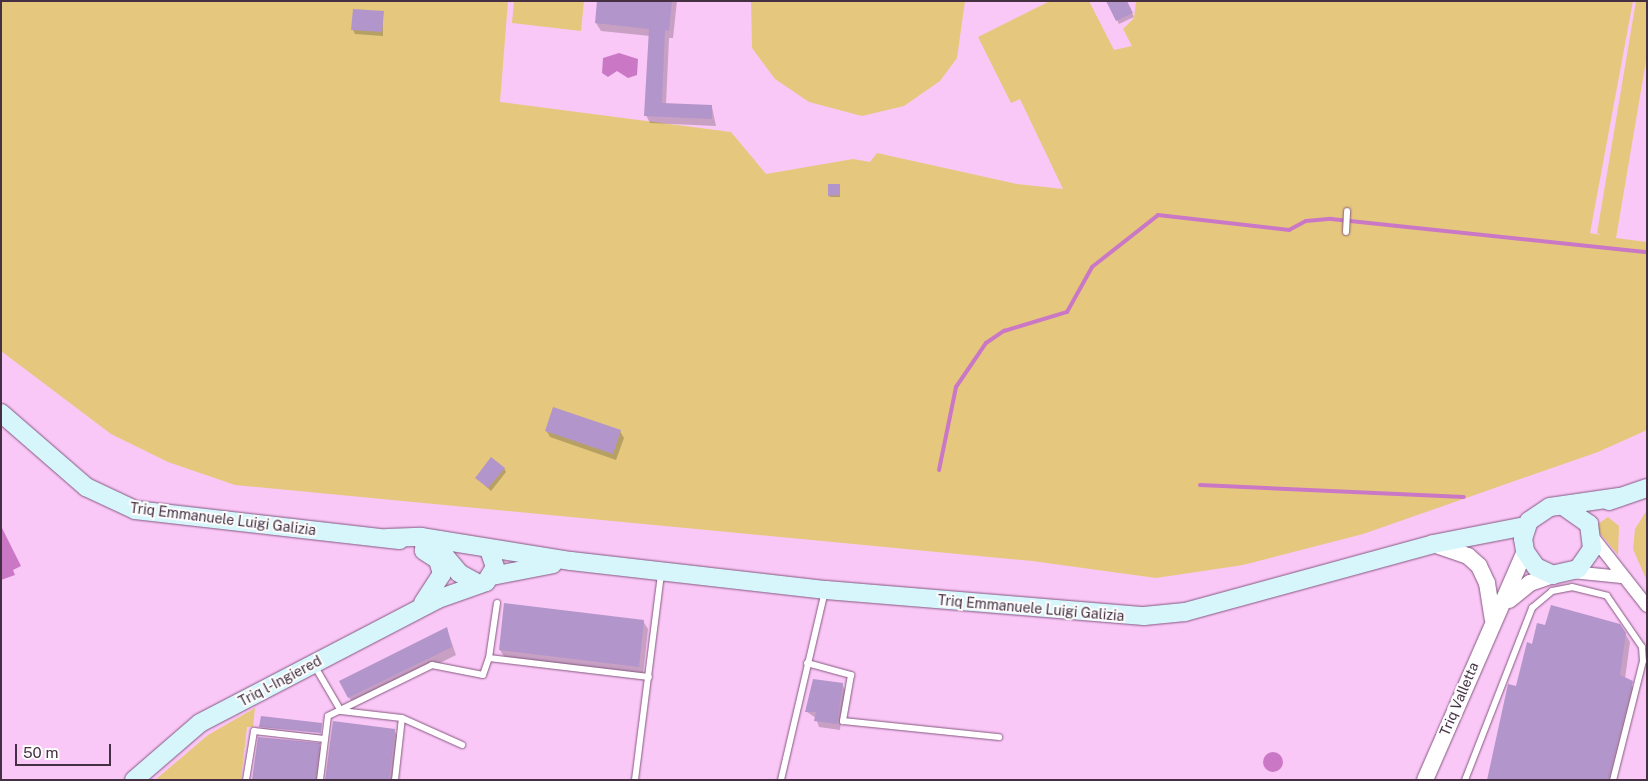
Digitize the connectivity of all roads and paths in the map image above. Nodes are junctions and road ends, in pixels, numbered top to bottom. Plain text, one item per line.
1 (1347, 211) dead end
2 (1346, 232) dead end
3 (1, 413) edge
4 (1647, 488) edge
5 (1619, 497) junction
6 (1563, 506) junction
7 (1526, 526) junction
8 (1590, 530) junction
9 (1483, 533) junction
10 (346, 534) junction
11 (1434, 544) junction
12 (1524, 548) junction
13 (489, 550) junction
14 (462, 561) junction
15 (571, 561) junction
16 (662, 571) junction
17 (1572, 572) junction
18 (1553, 575) junction
19 (1622, 577) junction
20 (486, 580) junction
21 (826, 590) junction
22 (438, 599) junction
23 (497, 603) dead end
24 (1647, 606) edge
25 (414, 613) junction
26 (1493, 618) junction
27 (489, 658) junction
28 (807, 663) junction
29 (313, 664) junction
30 (650, 677) junction
31 (341, 711) junction
32 (402, 718) junction
33 (999, 737) dead end
34 (324, 740) junction
35 (462, 745) dead end
36 (134, 780) edge
37 (246, 780) edge
38 (320, 780) edge
39 (395, 780) edge
40 (635, 780) edge
41 (781, 780) edge
42 (1425, 780) edge
43 (1465, 780) edge
44 (1613, 780) edge

1 - 2 lane
3 - 10 main road, Triq Emmanuele Luigi Galizia
4 - 5 main road
5 - 6 main road
5 - 8 main road
6 - 7 main road
6 - 8 main road
7 - 9 main road, Triq Emmanuele Luigi Galizia
7 - 12 main road
8 - 17 main road
8 - 19 street
9 - 11 main road, Triq Emmanuele Luigi Galizia
9 - 12 main road, Triq Emmanuele Luigi Galizia
10 - 14 main road, Triq Emmanuele Luigi Galizia
10 - 25 main road
11 - 21 main road, Triq Emmanuele Luigi Galizia
11 - 26 street
12 - 18 main road
12 - 26 street, Triq Valletta
13 - 14 main road, Triq Emmanuele Luigi Galizia
13 - 15 main road, Triq Emmanuele Luigi Galizia
13 - 20 main road
14 - 20 main road
14 - 22 main road, Triq l-Ingiered
15 - 16 main road, Triq Emmanuele Luigi Galizia
15 - 20 main road, Triq Emmanuele Luigi Galizia
16 - 21 main road, Triq Emmanuele Luigi Galizia
16 - 30 lane
17 - 18 main road
17 - 19 street
18 - 26 street, Triq Valletta
19 - 24 street
20 - 22 main road, Triq l-Ingiered
21 - 28 lane
22 - 25 main road, Triq l-Ingiered
23 - 27 lane
25 - 29 main road, Triq l-Ingiered
26 - 42 street, Triq Valletta
27 - 30 lane
27 - 31 lane
28 - 33 lane
28 - 41 lane
29 - 31 lane
29 - 36 main road, Triq l-Ingiered
30 - 40 lane
31 - 32 lane
31 - 34 lane
32 - 35 lane
32 - 39 lane
34 - 37 lane
34 - 38 lane
43 - 44 lane

